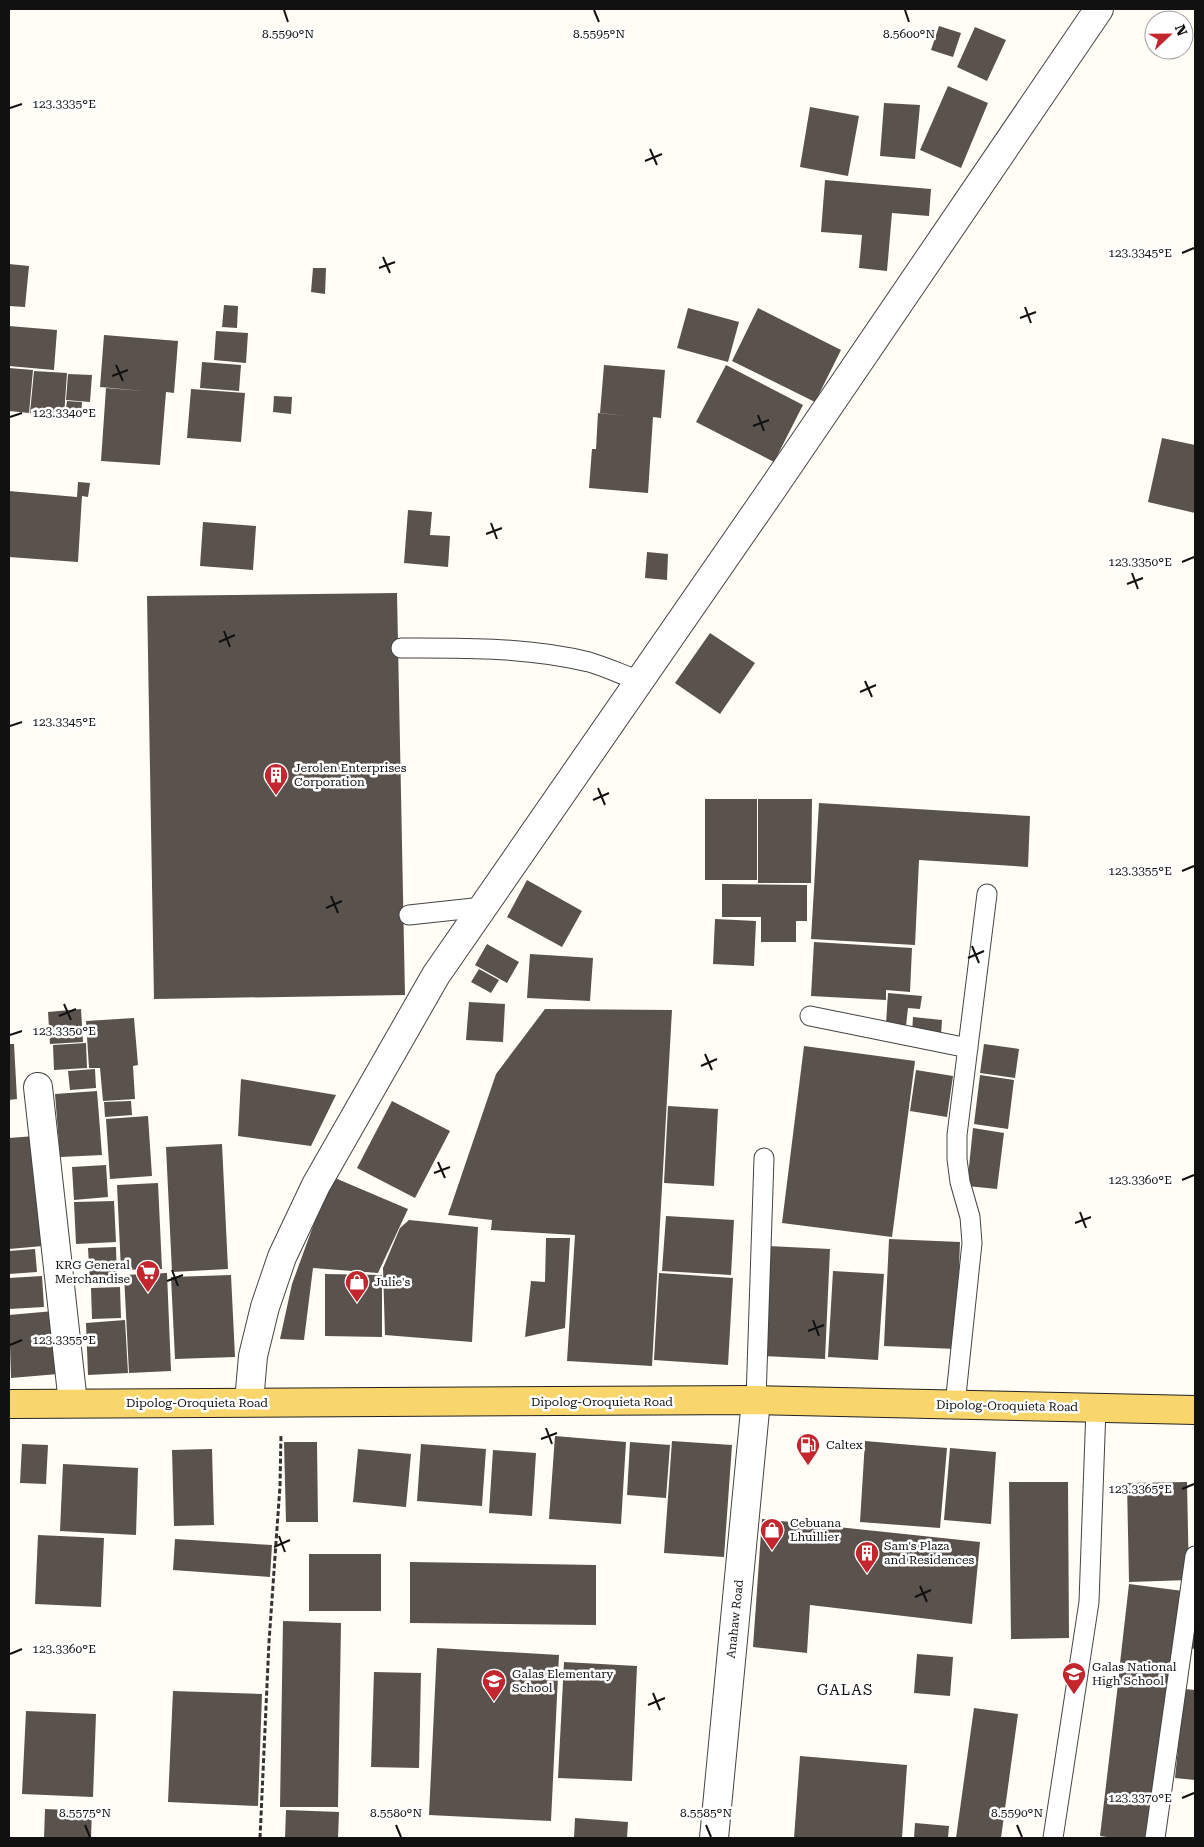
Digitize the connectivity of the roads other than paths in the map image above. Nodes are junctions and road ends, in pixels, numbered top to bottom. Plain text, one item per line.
1 (1099, 9) edge
2 (401, 648) dead end
3 (640, 681) junction
4 (987, 894) dead end
5 (483, 907) junction
6 (409, 915) dead end
7 (810, 1016) dead end
8 (968, 1048) junction
9 (38, 1087) dead end
10 (764, 1158) dead end
11 (756, 1400) junction
12 (249, 1402) junction
13 (73, 1403) junction
14 (9, 1404) edge
15 (955, 1405) junction
16 (1096, 1408) junction
17 (1195, 1410) edge
18 (1195, 1556) edge
19 (714, 1838) edge
20 (1053, 1838) edge
21 (1155, 1838) edge

1 - 3 street
2 - 3 lane
3 - 5 street
4 - 8 lane
5 - 6 lane
5 - 12 street
7 - 8 lane
8 - 15 lane
9 - 13 street
10 - 11 lane
11 - 12 main road, Dipolog-Oroquieta Road
11 - 15 main road, Dipolog-Oroquieta Road
11 - 19 street, Anahaw Road
12 - 13 main road, Dipolog-Oroquieta Road
13 - 14 main road, Dipolog-Oroquieta Road
15 - 16 main road, Dipolog-Oroquieta Road
16 - 17 main road, Dipolog-Oroquieta Road
16 - 20 lane
18 - 21 lane

